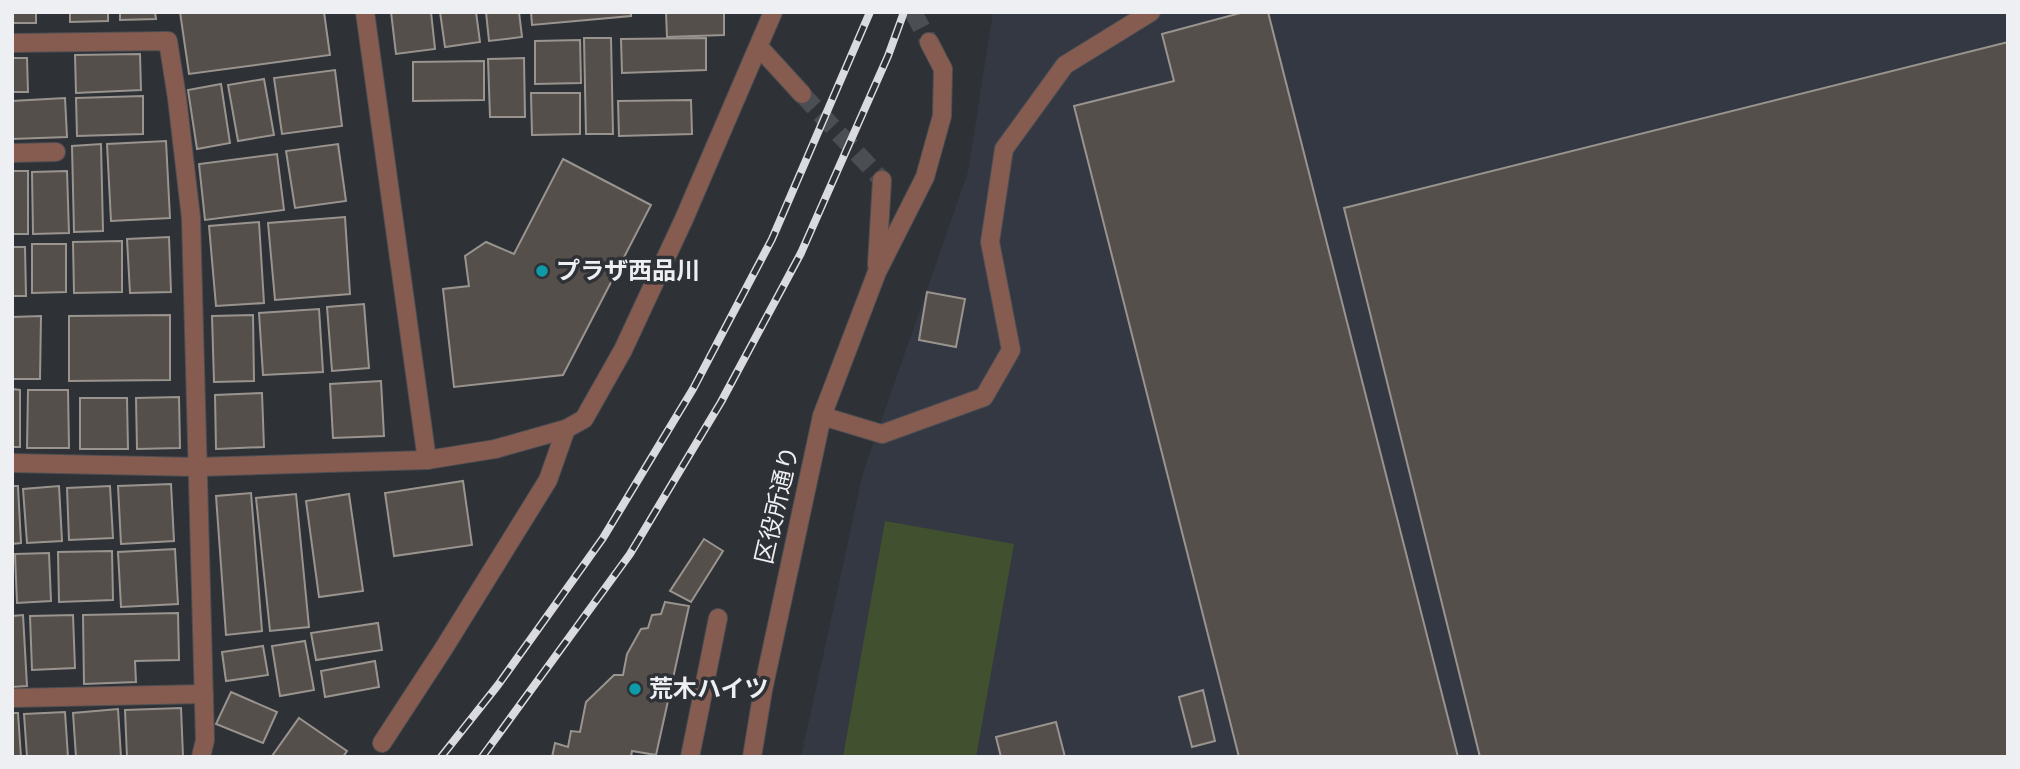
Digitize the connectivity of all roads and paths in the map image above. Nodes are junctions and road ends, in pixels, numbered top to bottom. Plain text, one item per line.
1 (365, 12) edge
2 (773, 12) edge
3 (1151, 12) edge
4 (929, 42) tunnel mouth
5 (12, 43) edge
6 (759, 47) junction
7 (802, 94) tunnel mouth
8 (56, 152) dead end
9 (12, 153) edge
10 (882, 180) dead end
11 (877, 272) junction
12 (822, 416) junction
13 (566, 429) junction
14 (426, 460) junction
15 (12, 463) edge
16 (197, 467) junction
17 (718, 618) dead end
18 (204, 695) junction
19 (12, 698) edge
20 (382, 743) dead end
21 (201, 757) edge
22 (690, 757) edge
23 (752, 757) edge

1 - 14 street
2 - 6 street
3 - 12 street
4 - 11 street, 区役所通り
5 - 16 street
6 - 7 street
6 - 13 street
8 - 9 street
10 - 11 street, 区役所通り
11 - 12 street, 区役所通り
12 - 23 street, 区役所通り
13 - 14 street
13 - 20 street
14 - 16 street
15 - 16 street
16 - 18 street
17 - 22 street
18 - 19 street
18 - 21 street

